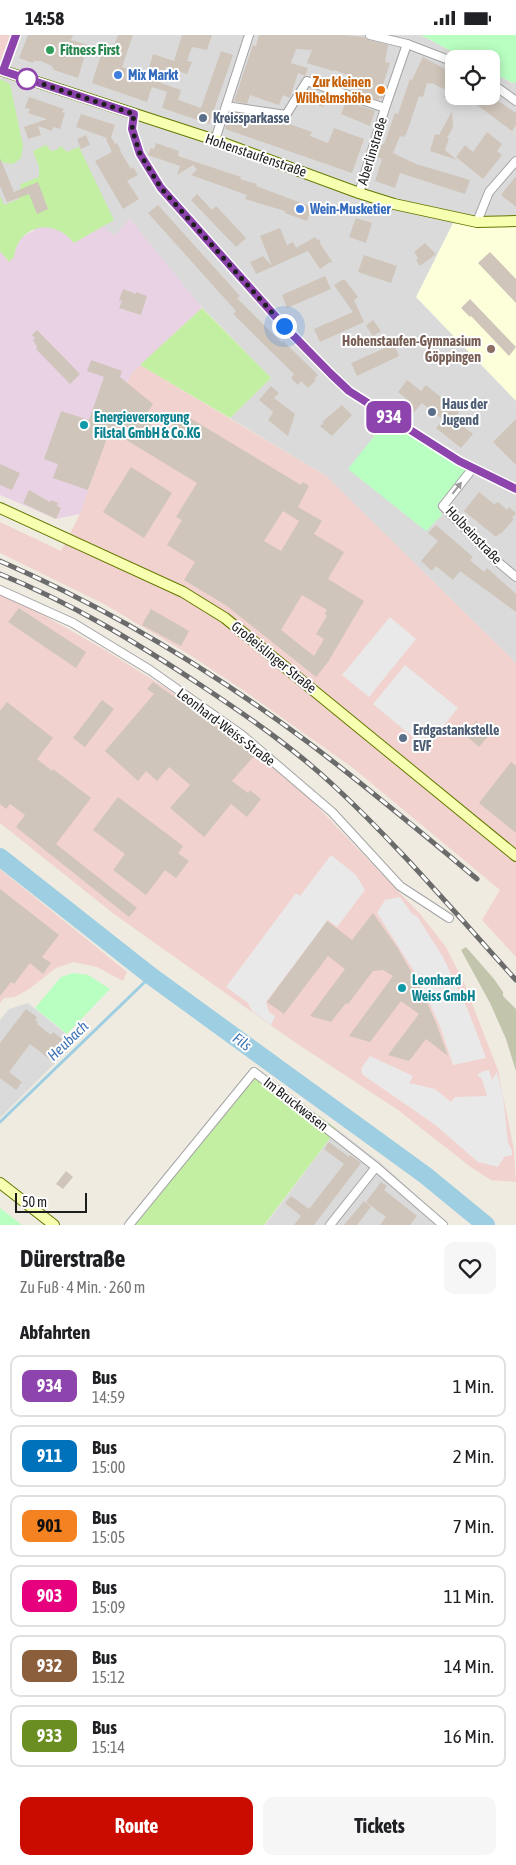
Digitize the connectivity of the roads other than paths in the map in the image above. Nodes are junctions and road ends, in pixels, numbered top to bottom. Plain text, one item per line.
1 (16, 35) edge
2 (249, 35) edge
3 (370, 35) edge
4 (407, 44) junction
5 (445, 59) edge
6 (1, 71) edge
7 (500, 89) edge
8 (516, 101) edge
9 (226, 106) junction
10 (385, 108) junction
11 (134, 114) junction
12 (215, 140) junction
13 (516, 161) edge
14 (359, 193) junction
15 (516, 221) edge
16 (477, 222) junction
17 (473, 468) junction
18 (516, 489) edge
19 (0, 508) edge
20 (516, 577) edge
21 (0, 590) edge
22 (516, 856) edge
23 (449, 918) dead end
24 (376, 1167) junction
25 (0, 1183) edge
26 (54, 1225) edge
27 (129, 1225) edge
28 (330, 1225) edge
29 (443, 1225) edge

1 - 6 street
2 - 9 street
3 - 4 street
4 - 5 street
4 - 10 street, Aberlinstraße
6 - 11 main road, Hohenstaufenstraße
7 - 8 street
9 - 10 street, Aberlinstraße
9 - 12 street
10 - 14 street, Aberlinstraße
11 - 12 main road, Hohenstaufenstraße
11 - 17 street
12 - 14 main road, Hohenstaufenstraße
13 - 16 street
14 - 16 main road, Hohenstaufenstraße
15 - 16 main road, Hohenstaufenstraße
17 - 18 street
20 -> 17 street, Holbeinstraße
19 - 22 main road, Großeislinger Straße
21 - 23 street, Leonhard-Weiss-Straße
24 - 27 street, Im Bruckwasen
24 - 28 street
24 - 29 street, Im Bruckwasen
25 - 26 main road

